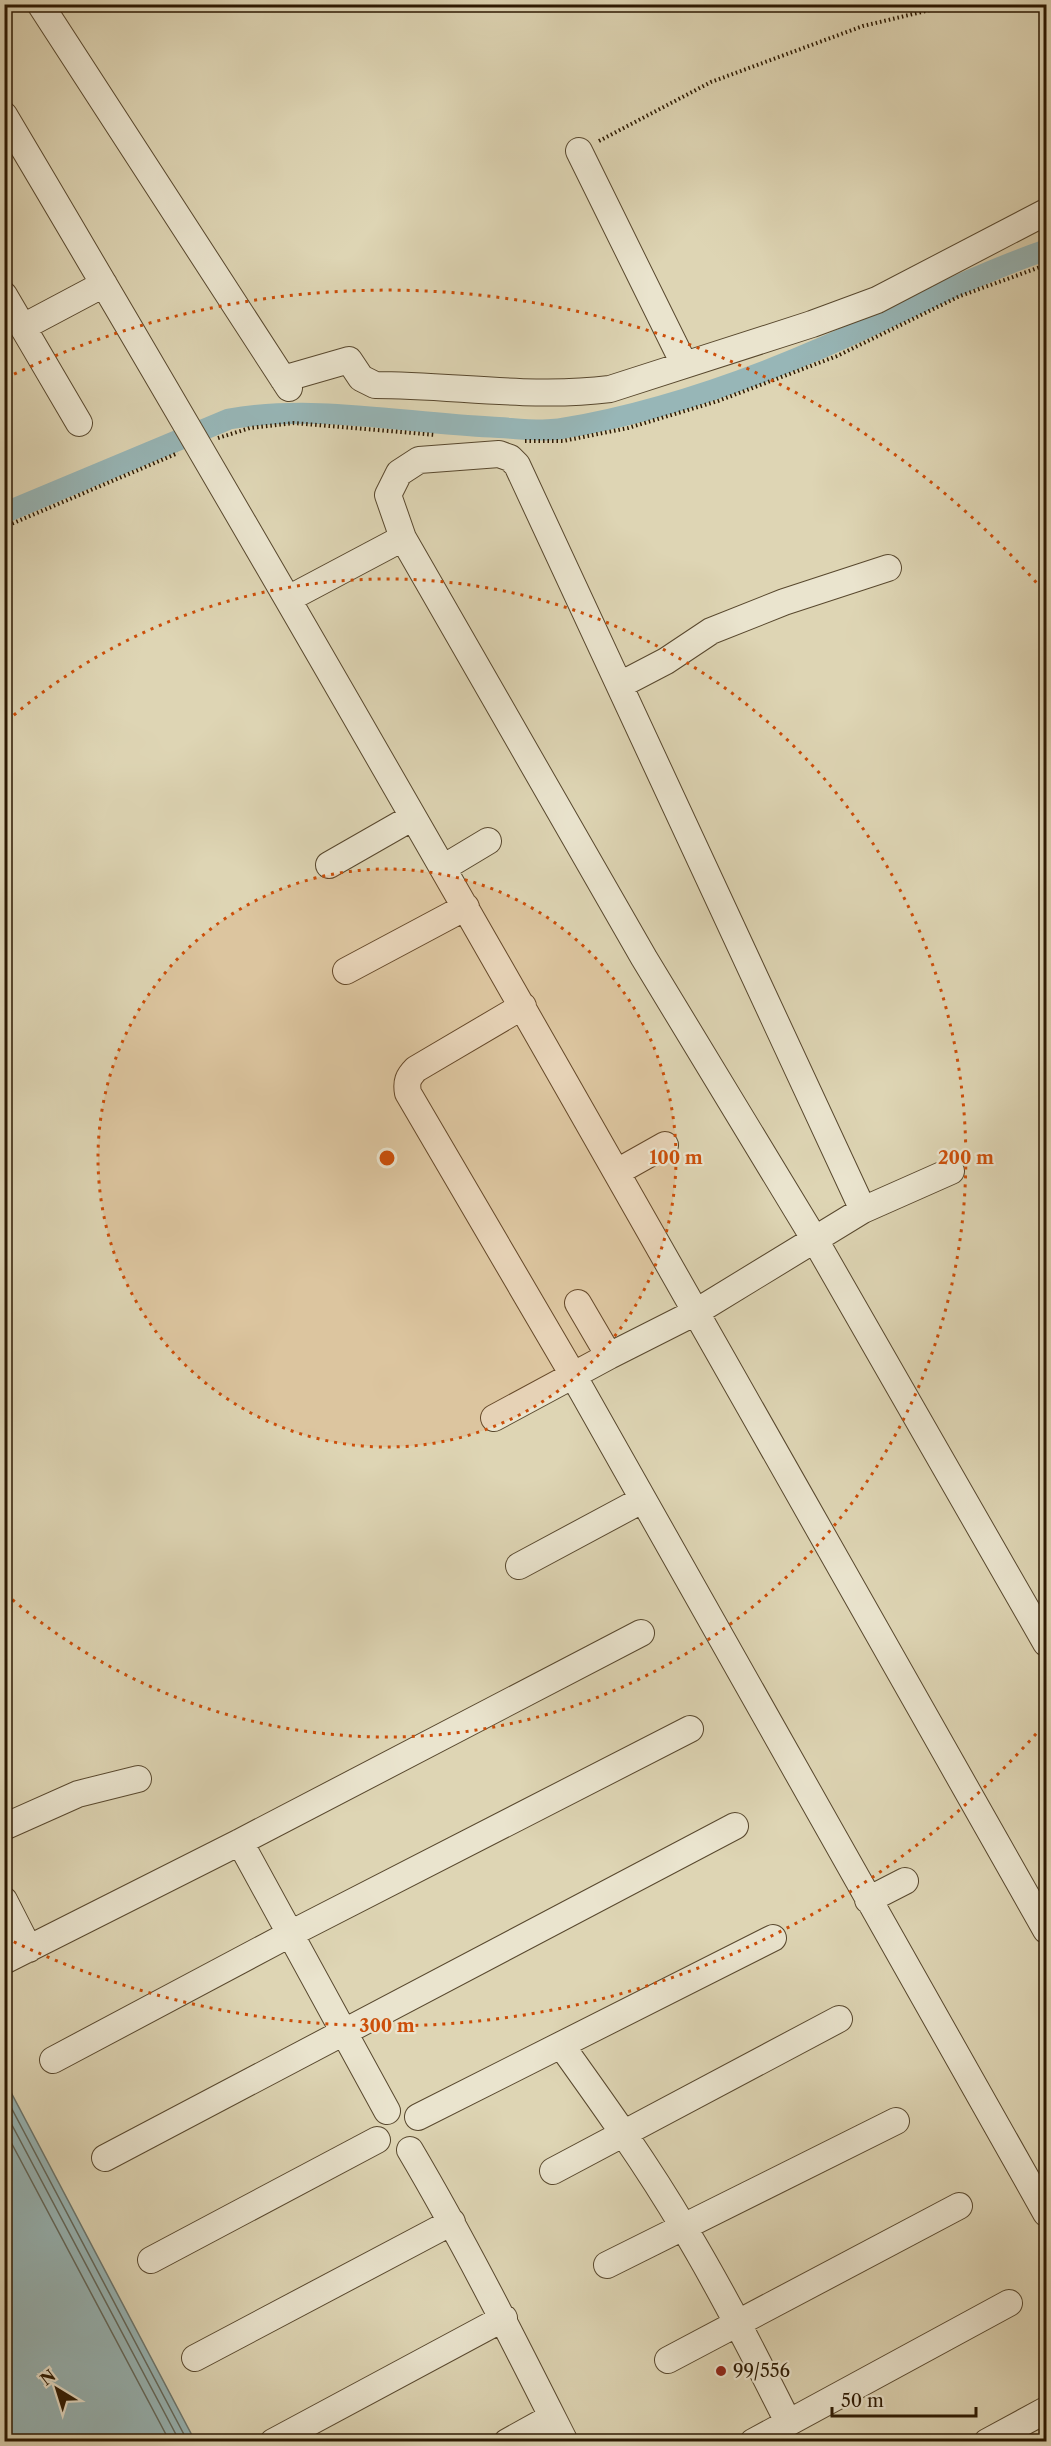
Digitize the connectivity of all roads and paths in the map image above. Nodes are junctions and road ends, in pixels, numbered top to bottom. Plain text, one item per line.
1 (40, 4) edge
2 (955, 4) edge
3 (4, 115) edge
4 (579, 151) joint
5 (1047, 212) edge
6 (104, 284) junction
7 (4, 295) edge
8 (22, 327) junction
9 (684, 364) junction
10 (79, 423) dead end
11 (403, 538) junction
12 (888, 567) dead end
13 (288, 599) junction
14 (620, 685) junction
15 (413, 817) junction
16 (488, 841) dead end
17 (329, 865) dead end
18 (443, 868) junction
19 (466, 908) junction
20 (346, 971) dead end
21 (523, 1006) junction
22 (665, 1145) dead end
23 (951, 1171) dead end
24 (617, 1172) junction
25 (863, 1209) junction
26 (815, 1240) junction
27 (578, 1303) dead end
28 (696, 1312) junction
29 (609, 1356) junction
30 (573, 1376) junction
31 (494, 1418) dead end
32 (642, 1500) junction
33 (519, 1566) dead end
34 (640, 1633) dead end
35 (1047, 1643) edge
36 (690, 1729) dead end
37 (138, 1779) dead end
38 (735, 1826) dead end
39 (4, 1827) edge
40 (240, 1842) junction
41 (905, 1881) dead end
42 (4, 1900) edge
43 (868, 1900) junction
44 (1047, 1930) edge
45 (290, 1934) junction
46 (773, 1938) dead end
47 (29, 1949) junction
48 (4, 1961) edge
49 (839, 2019) dead end
50 (344, 2034) junction
51 (561, 2045) junction
52 (53, 2060) dead end
53 (387, 2111) junction
54 (418, 2117) junction
55 (896, 2121) dead end
56 (623, 2132) junction
57 (377, 2140) junction
58 (410, 2150) junction
59 (105, 2158) dead end
60 (553, 2171) dead end
61 (959, 2206) dead end
62 (1047, 2213) edge
63 (453, 2222) junction
64 (684, 2228) junction
65 (151, 2260) dead end
66 (607, 2265) dead end
67 (1009, 2303) dead end
68 (504, 2318) junction
69 (739, 2323) junction
70 (195, 2358) dead end
71 (668, 2360) dead end
72 (1047, 2410) edge
73 (552, 2417) junction
74 (788, 2422) junction
75 (273, 2442) edge
76 (507, 2442) edge
77 (565, 2442) edge
78 (753, 2442) edge
79 (987, 2442) edge

1 - 9 street
2 - 4 path
3 - 6 street
4 - 9 street
5 - 9 street
6 - 8 street
6 - 13 street
7 - 8 street
8 - 10 street
11 - 13 street
11 - 14 street
11 - 26 street
12 - 14 street
13 - 15 street
14 - 25 street
15 - 17 street
15 - 18 street
16 - 18 street
18 - 19 street
19 - 20 street
19 - 21 street
21 - 24 street
21 - 30 street
22 - 24 street
23 - 25 street
24 - 28 street
25 - 26 street
26 - 28 street
26 - 35 street
27 - 29 street
28 - 29 street
28 - 44 street
29 - 30 street
30 - 31 street
30 - 32 street
32 - 33 street
32 - 43 street
34 - 40 street
36 - 45 street
37 - 39 street
38 - 50 street
40 - 45 street
40 - 47 street
41 - 43 street
42 - 47 street
43 - 62 street
45 - 50 street
45 - 52 street
46 - 51 street
47 - 48 street
49 - 56 street
50 - 53 street
50 - 59 street
51 - 54 street
51 - 56 street
53 - 54 street
53 - 57 street
54 - 58 street
55 - 64 street
56 - 60 street
56 - 64 street
57 - 58 street
57 - 65 street
58 - 63 street
61 - 69 street
63 - 68 street
63 - 70 street
64 - 66 street
64 - 69 street
67 - 74 street
68 - 73 street
68 - 75 street
69 - 71 street
69 - 74 street
72 - 79 street
73 - 76 street
73 - 77 street
74 - 78 street

